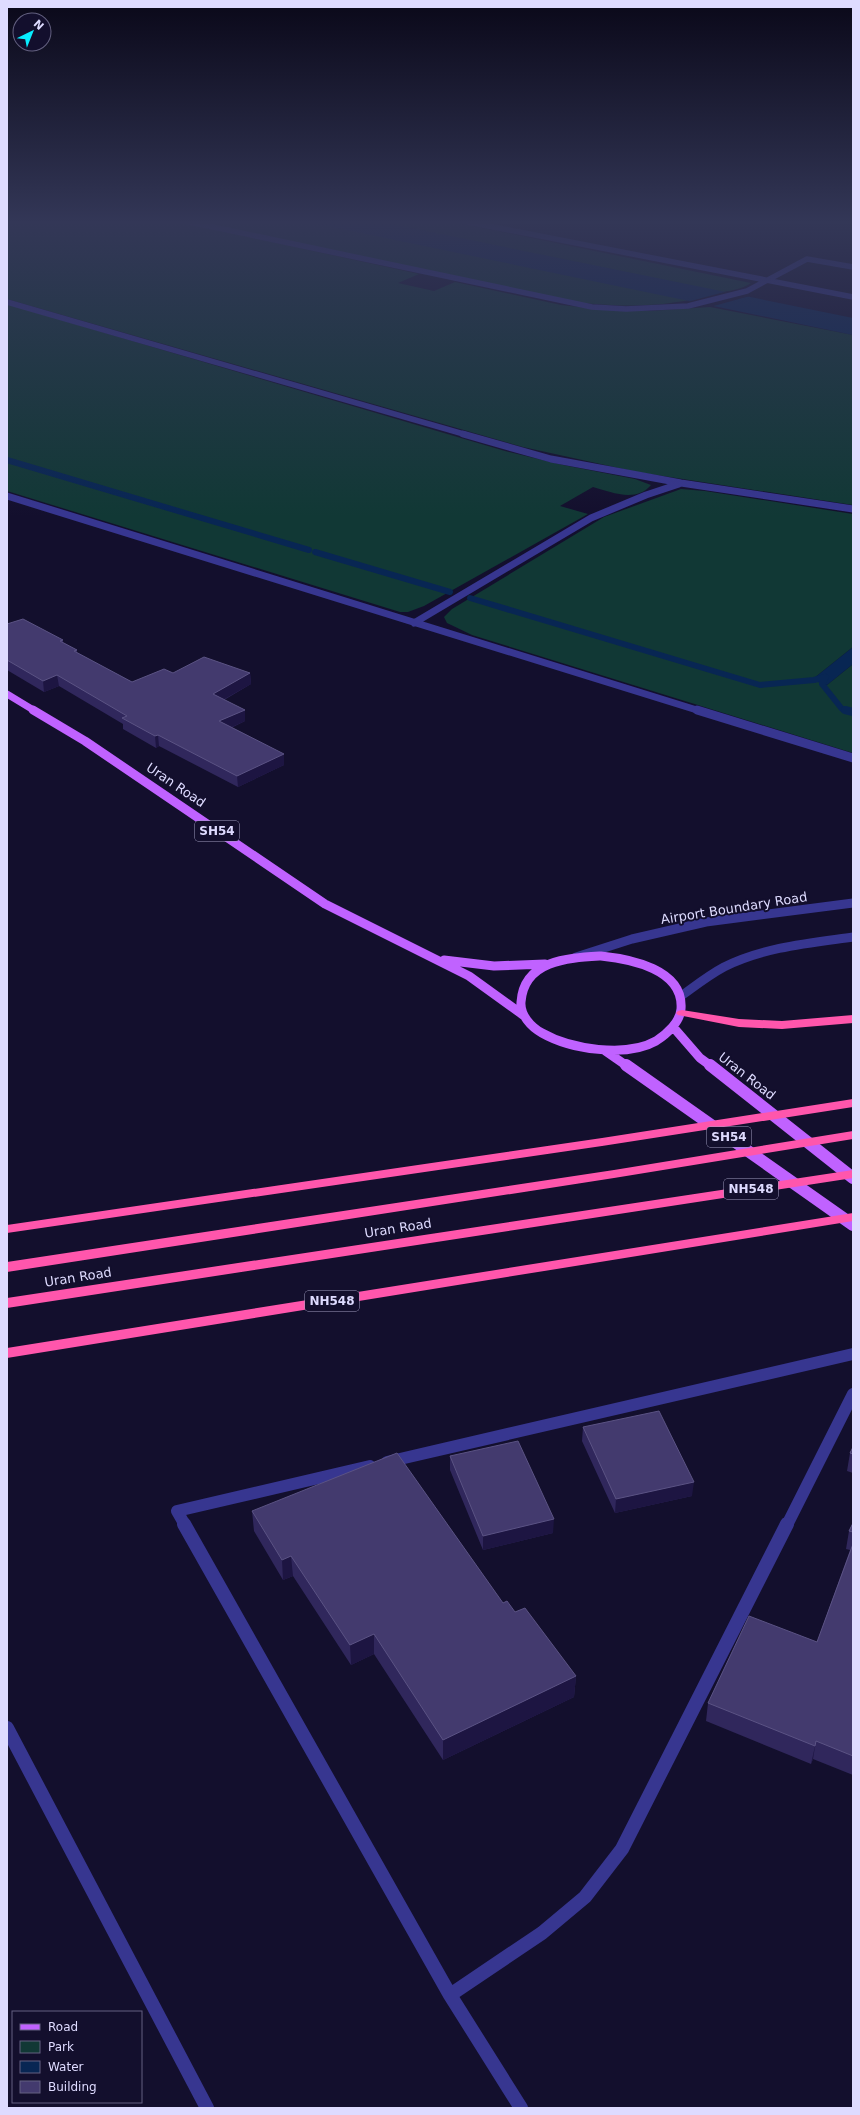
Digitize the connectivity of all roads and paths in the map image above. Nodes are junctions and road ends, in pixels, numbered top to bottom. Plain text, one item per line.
1 (65, 319) edge
2 (681, 483) junction
3 (7, 496) edge
4 (853, 509) edge
5 (414, 623) junction
6 (7, 694) edge
7 (853, 758) edge
8 (853, 904) edge
9 (853, 937) edge
10 (432, 957) junction
11 (574, 957) junction
12 (552, 963) junction
13 (681, 996) junction
14 (682, 1013) junction
15 (523, 1015) junction
16 (853, 1018) edge
17 (674, 1028) junction
18 (604, 1050) junction
19 (853, 1103) edge
20 (853, 1135) edge
21 (853, 1174) edge
22 (853, 1178) edge
23 (853, 1217) edge
24 (853, 1225) edge
25 (7, 1229) edge
26 (7, 1266) edge
27 (7, 1303) edge
28 (7, 1353) edge
29 (853, 1354) edge
30 (853, 1394) edge
31 (7, 1728) edge
32 (450, 1995) junction
33 (207, 2108) edge
34 (521, 2108) edge

1 - 2 street
2 - 4 street
2 - 5 street
3 - 5 street
5 - 7 street
6 - 10 main road, Uran Road / SH54
8 - 11 street, Airport Boundary Road
9 - 13 street
10 - 12 main road, Uran Road
10 - 15 main road, Uran Road
11 - 12 main road
11 - 13 main road
12 - 15 main road
13 - 14 main road
14 - 16 highway
14 - 17 main road
15 - 18 main road
17 - 18 main road
17 - 22 main road, Uran Road
18 - 24 main road, SH54
19 - 25 highway
20 - 26 highway, Uran Road
21 - 27 highway, Uran Road / NH548
23 - 28 highway, NH548
29 - 32 street
30 - 32 street
31 - 33 street
32 - 34 street

